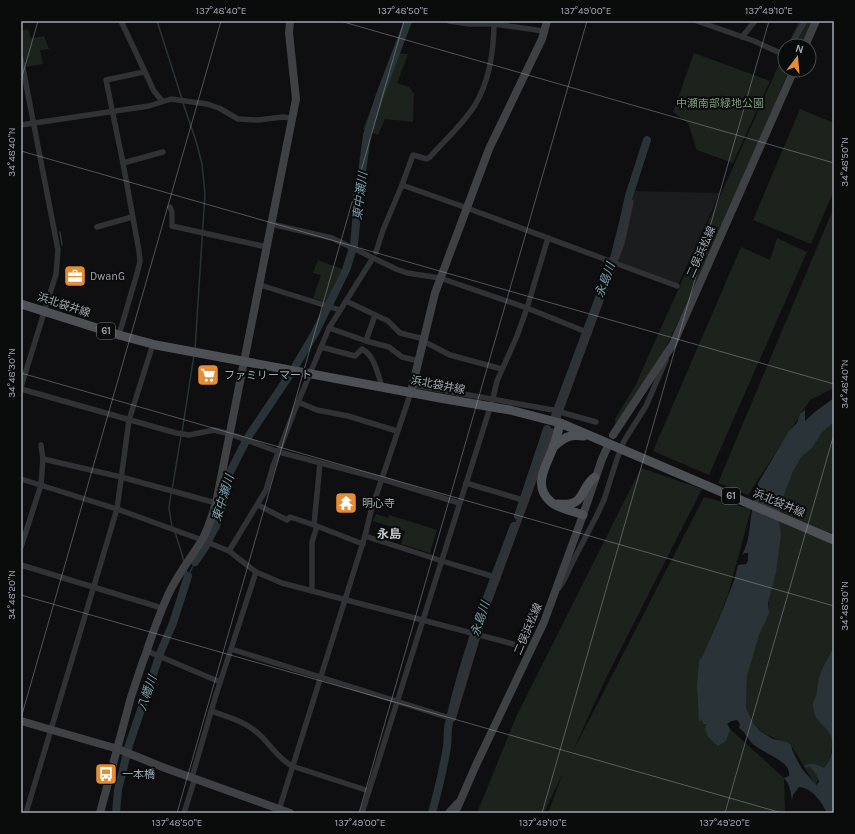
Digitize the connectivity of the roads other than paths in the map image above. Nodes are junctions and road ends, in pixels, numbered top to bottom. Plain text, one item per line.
1 (121, 21) edge
2 (290, 21) edge
3 (449, 21) edge
4 (547, 21) edge
5 (697, 21) edge
6 (755, 21) edge
7 (805, 21) edge
8 (816, 21) edge
9 (494, 23) edge
10 (544, 31) junction
11 (742, 37) junction
12 (795, 38) edge
13 (809, 38) edge
14 (777, 52) edge
15 (21, 58) edge
16 (144, 72) junction
17 (790, 78) edge
18 (162, 101) junction
19 (112, 112) junction
20 (292, 118) junction
21 (34, 123) junction
22 (21, 125) edge
23 (163, 152) dead end
24 (123, 163) junction
25 (402, 185) junction
26 (631, 202) dead end
27 (170, 207) dead end
28 (467, 208) junction
29 (132, 217) junction
30 (271, 224) junction
31 (97, 227) dead end
32 (548, 238) junction
33 (267, 247) junction
34 (376, 252) dead end
35 (371, 261) dead end
36 (613, 262) junction
37 (440, 278) junction
38 (260, 285) junction
39 (677, 286) dead end
40 (346, 301) junction
41 (21, 304) edge
42 (527, 308) junction
43 (340, 310) junction
44 (45, 311) junction
45 (375, 315) junction
46 (329, 328) junction
47 (587, 332) junction
48 (119, 335) junction
49 (424, 340) junction
50 (366, 341) junction
51 (153, 344) junction
52 (321, 347) junction
53 (670, 350) junction
54 (418, 361) junction
55 (244, 362) junction
56 (502, 369) junction
57 (309, 373) junction
58 (382, 386) junction
59 (21, 388) edge
60 (412, 389) junction
61 (492, 401) junction
62 (298, 402) junction
63 (489, 411) dead end
64 (559, 416) junction
65 (129, 420) junction
66 (596, 422) dead end
67 (397, 431) junction
68 (552, 431) dead end
69 (230, 434) junction
70 (614, 435) dead end
71 (604, 444) junction
72 (41, 445) dead end
73 (553, 448) junction
74 (625, 450) junction
75 (279, 452) junction
76 (43, 459) junction
77 (320, 464) junction
78 (121, 477) junction
79 (596, 477) junction
80 (382, 479) junction
81 (21, 480) edge
82 (466, 482) junction
83 (41, 485) junction
84 (525, 501) junction
85 (216, 502) junction
86 (459, 503) junction
87 (552, 503) junction
88 (258, 505) junction
89 (117, 509) junction
90 (583, 514) junction
91 (316, 525) junction
92 (365, 536) junction
93 (202, 540) junction
94 (834, 540) edge
95 (363, 544) junction
96 (21, 547) edge
97 (228, 551) junction
98 (442, 561) junction
99 (21, 565) edge
100 (256, 572) junction
101 (496, 577) junction
102 (94, 587) junction
103 (556, 590) junction
104 (312, 591) junction
105 (345, 600) junction
106 (162, 608) junction
107 (423, 621) junction
108 (476, 635) junction
109 (513, 644) dead end
110 (231, 649) junction
111 (147, 651) junction
112 (320, 677) junction
113 (220, 682) junction
114 (397, 702) junction
115 (211, 711) junction
116 (21, 721) edge
117 (50, 729) junction
118 (120, 750) junction
119 (292, 766) junction
120 (192, 777) junction
121 (369, 791) junction
122 (460, 801) junction
123 (279, 811) edge
124 (26, 813) edge
125 (100, 813) edge
126 (184, 813) edge
127 (290, 813) edge
128 (362, 813) edge
129 (449, 813) edge
130 (455, 813) edge

1 - 16 street
2 - 20 street
3 - 9 street
4 - 10 street
5 - 11 street
6 - 11 street
7 - 12 street
8 - 13 street
9 - 10 street
9 - 25 street
10 - 28 street
11 - 14 street
15 - 21 street
16 - 18 street
16 - 19 street
17 - 53 street, 二俣浜松線
18 - 19 street
18 - 20 street
19 - 21 street
19 - 24 street
20 - 30 street
21 - 22 street
21 - 44 street
23 - 24 street
24 - 29 street
25 - 28 street
25 - 34 street
26 - 36 street
27 - 33 street
28 - 32 street
28 - 37 street
29 - 31 street
29 - 48 street
30 - 33 street
30 - 37 street
32 - 36 street
32 - 42 street
33 - 38 street
35 - 40 street
36 - 39 street
36 - 47 street
37 - 42 street
37 - 49 street
38 - 43 street
38 - 55 street
40 - 43 street
40 - 45 street
41 - 44 main road, 浜北袋井線 / 61
42 - 47 street
42 - 56 street
43 - 46 street
44 - 48 main road, 浜北袋井線 / 61
44 - 59 street
45 - 49 street
45 - 50 street
46 - 50 street
46 - 52 street
47 - 64 street
48 - 51 main road, 浜北袋井線 / 61
49 - 54 street
49 - 56 street
50 - 54 street
51 - 55 main road, 浜北袋井線 / 61
51 - 65 street
52 - 57 street
52 - 58 street
53 - 70 street, 二俣浜松線
53 - 74 street
54 - 60 street
55 - 57 main road, 浜北袋井線 / 61
55 - 69 street
56 - 61 street
57 - 58 main road, 浜北袋井線 / 61
57 - 62 street
58 - 60 main road, 浜北袋井線 / 61
59 - 65 street
60 - 61 street
60 - 64 main road, 浜北袋井線 / 61
60 - 67 street
61 - 64 street
62 - 67 street
62 - 75 street
63 - 82 street
64 - 66 street
64 - 71 main road, 浜北袋井線 / 61
64 - 73 main road
65 - 69 street
65 - 78 street
67 - 80 street
68 - 84 street
69 - 75 street
69 - 85 street
71 - 73 main road
71 - 74 main road, 浜北袋井線 / 61
71 - 79 street, 二俣浜松線
72 - 76 street
73 - 87 main road
74 - 94 main road, 浜北袋井線 / 61
74 - 103 street
75 - 77 street
75 - 88 street
76 - 78 street
76 - 83 street
77 - 80 street
77 - 91 street
78 - 85 street
78 - 89 street
79 - 87 main road
79 - 90 street, 二俣浜松線
80 - 86 street
80 - 92 street
81 - 83 street
82 - 84 street
82 - 86 street
83 - 89 street
83 - 96 street
84 - 101 street
85 - 93 street
86 - 98 street
87 - 90 main road
88 - 91 street
88 - 97 street
89 - 93 street
89 - 102 street
90 - 103 street, 二俣浜松線
91 - 95 street
91 - 104 street
92 - 95 street
92 - 98 street
93 - 97 street
93 - 106 street
95 - 105 street
97 - 100 street
98 - 101 street
98 - 107 street
99 - 102 street
100 - 104 street
100 - 110 street
101 - 108 street
102 - 106 street
102 - 117 street
103 - 122 street, 二俣浜松線
104 - 105 street
105 - 107 street
105 - 112 street
106 - 111 street
107 - 108 street
107 - 114 street
108 - 109 street
108 - 114 street
110 - 112 street
110 - 113 street
111 - 113 street
111 - 118 street
112 - 114 street
112 - 119 street
113 - 115 street
114 - 121 street
115 - 119 street
115 - 120 street
116 - 117 street
117 - 118 street
117 - 124 street
118 - 120 street
118 - 125 street
119 - 121 street
119 - 123 street
120 - 123 street
120 - 126 street
121 - 128 street
122 - 129 street
122 - 130 street, 二俣浜松線
123 - 127 street

